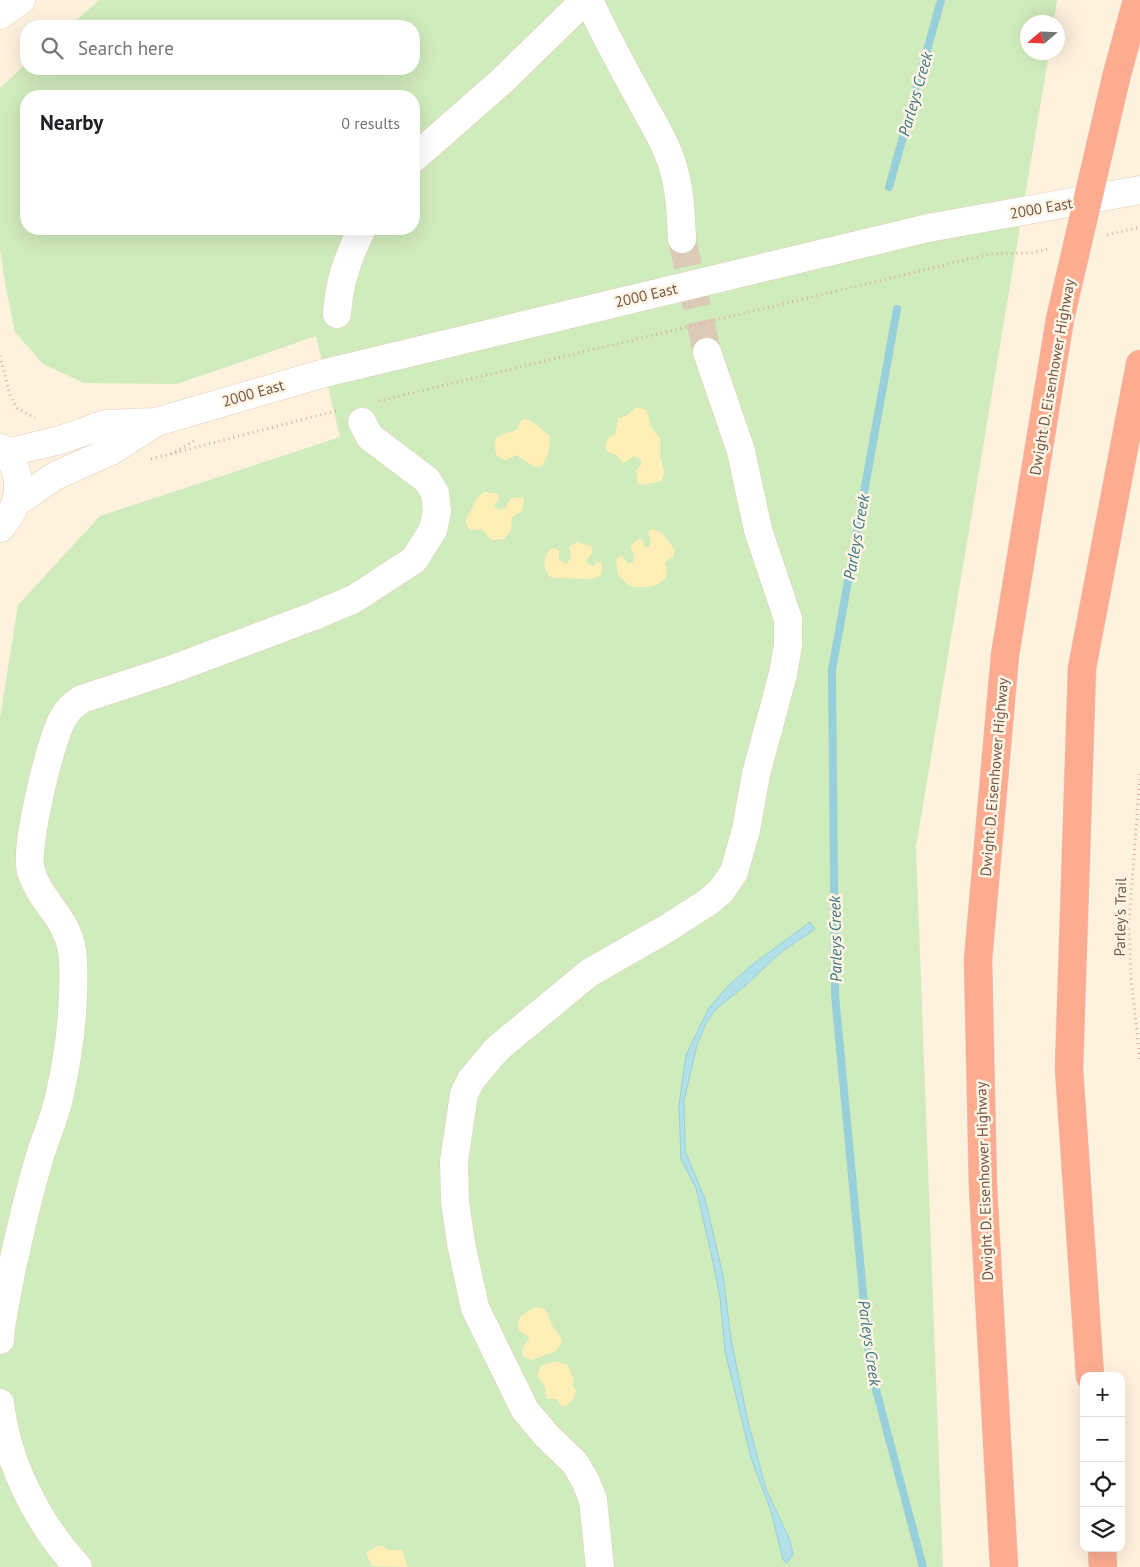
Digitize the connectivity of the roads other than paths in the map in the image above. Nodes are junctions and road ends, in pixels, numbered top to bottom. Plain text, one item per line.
1 (21, 0) edge
2 (585, 0) edge
3 (590, 0) edge
4 (1137, 0) edge
5 (0, 15) edge
6 (420, 153) edge
7 (1140, 190) edge
8 (359, 235) edge
9 (682, 239) tunnel mouth
10 (338, 314) dead end
11 (708, 352) tunnel mouth
12 (1140, 364) edge
13 (357, 412) road end
14 (156, 422) junction
15 (3, 450) edge
16 (17, 502) junction
17 (0, 528) edge
18 (0, 1340) edge
19 (1090, 1372) edge
20 (0, 1403) edge
21 (1102, 1552) edge
22 (78, 1567) edge
23 (600, 1567) edge
24 (1004, 1567) edge
25 (1103, 1567) edge

1 - 5 street
2 - 6 street
3 - 9 street
4 - 24 highway, Dwight D. Eisenhower Highway, bridge
7 - 14 street, 2000 East
8 - 10 street
11 - 23 street
12 - 19 highway
13 - 18 street
14 - 15 street, 2000 East
14 - 16 street, 2000 East
15 - 16 street
16 - 17 street
20 - 22 street
21 - 25 highway

